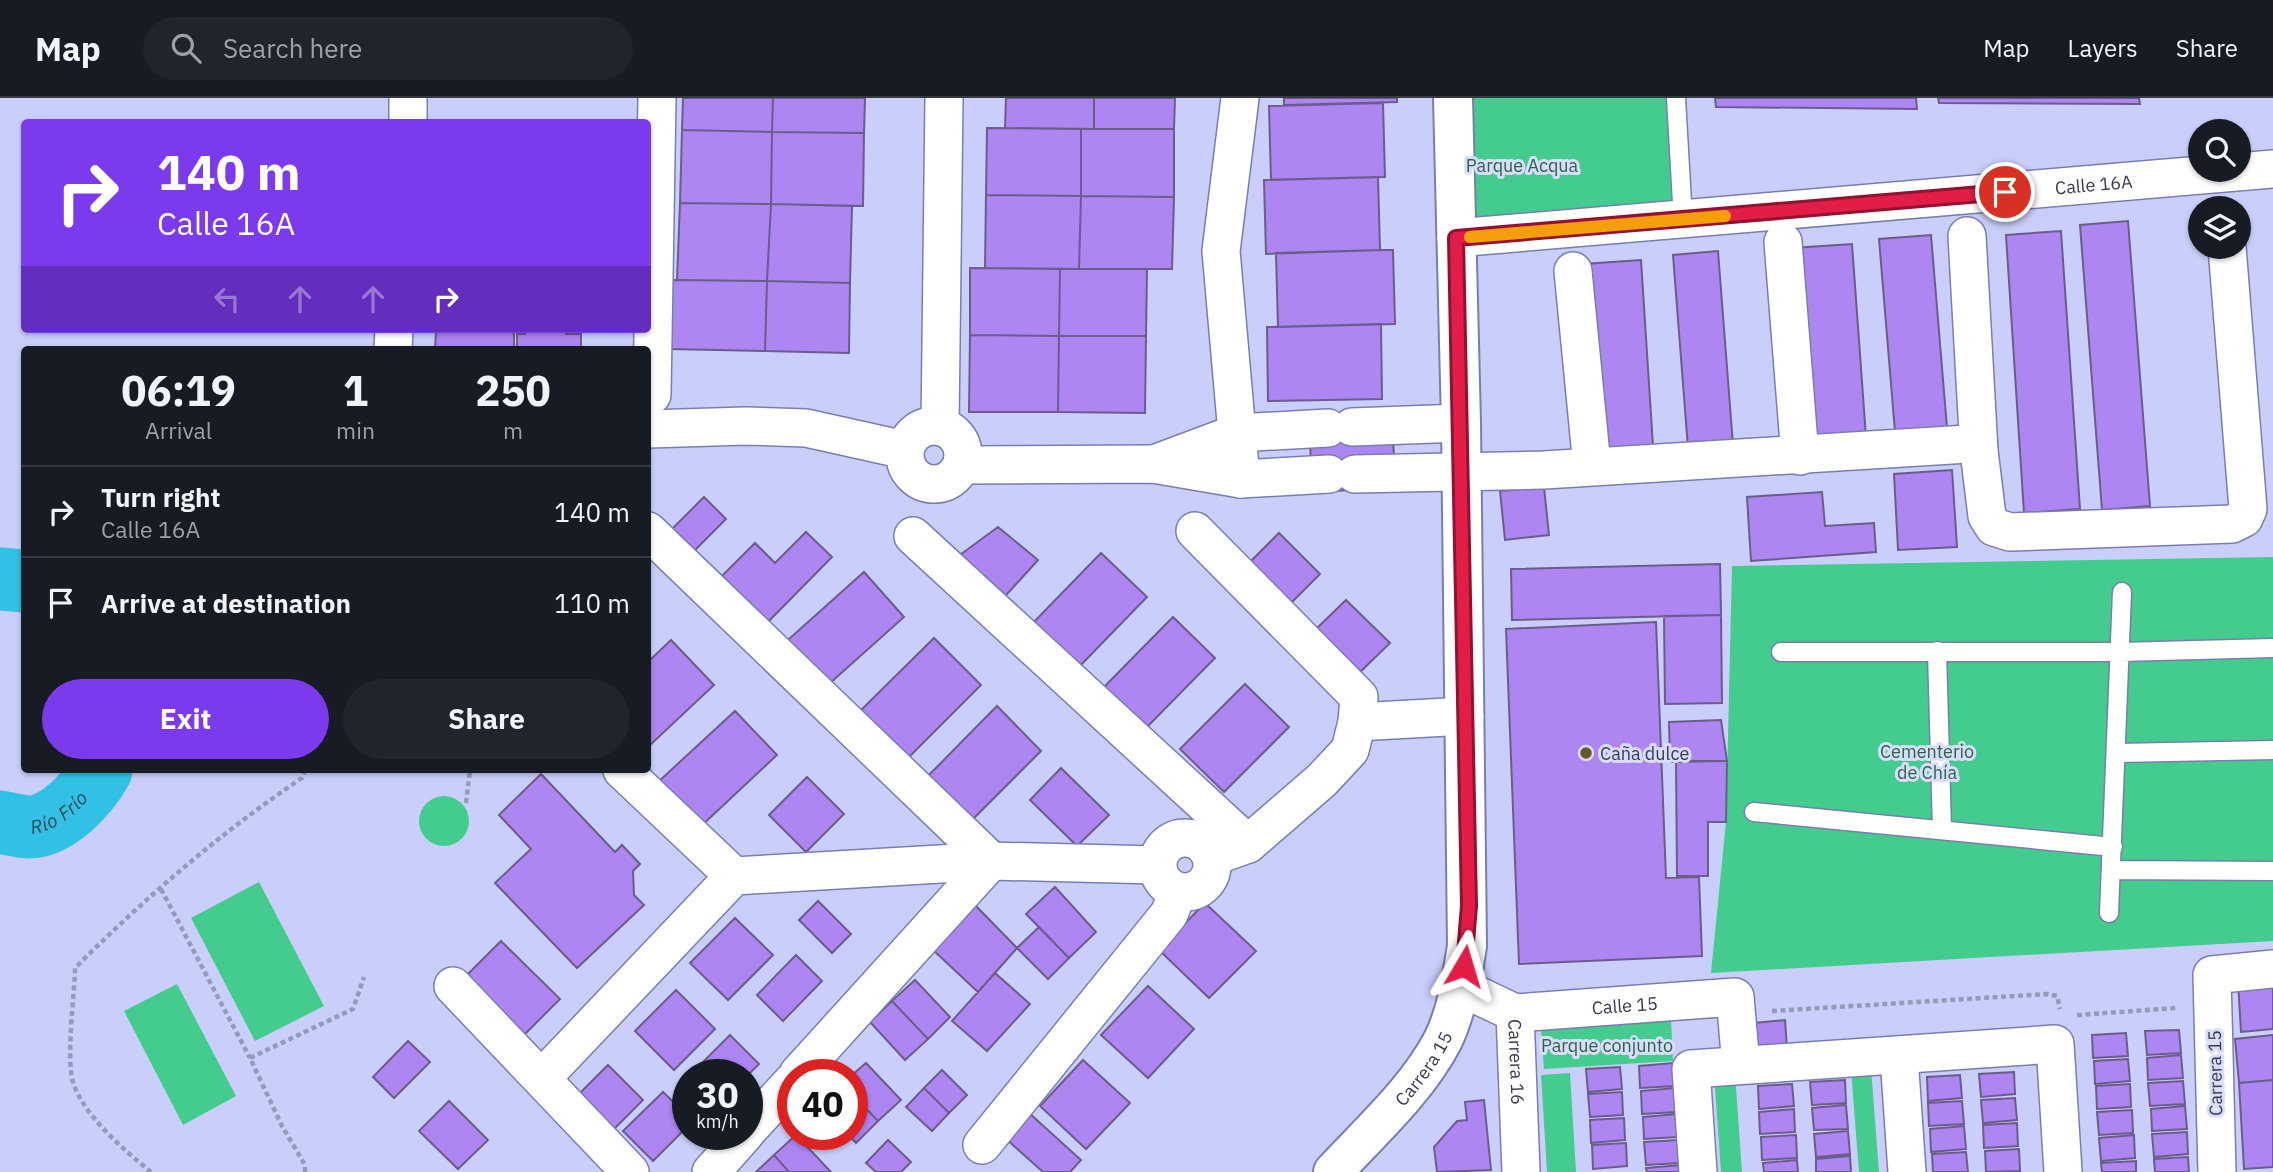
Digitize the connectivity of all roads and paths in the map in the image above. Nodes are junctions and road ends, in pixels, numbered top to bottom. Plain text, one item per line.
1 (408, 98) edge
2 (657, 98) edge
3 (944, 98) edge
4 (1240, 98) edge
5 (1453, 98) edge
6 (1676, 98) edge
7 (408, 119) edge
8 (2273, 169) edge
9 (1683, 219) junction
10 (1968, 236) dead end
11 (1456, 238) junction
12 (1783, 242) dead end
13 (2228, 259) edge
14 (1573, 271) dead end
15 (651, 330) edge
16 (651, 408) edge
17 (1461, 423) junction
18 (940, 426) junction
19 (1237, 433) junction
20 (905, 450) junction
21 (1979, 451) junction
22 (1801, 456) junction
23 (1153, 464) junction
24 (962, 465) junction
25 (1592, 466) junction
26 (1461, 472) junction
27 (1241, 480) junction
28 (1195, 531) dead end
29 (651, 534) edge
30 (913, 536) dead end
31 (2122, 592) dead end
32 (2273, 648) edge
33 (1937, 651) junction
34 (1781, 652) dead end
35 (2120, 652) junction
36 (1465, 716) junction
37 (1357, 722) junction
38 (2273, 750) edge
39 (2117, 754) junction
40 (304, 773) edge
41 (470, 773) edge
42 (625, 773) edge
43 (466, 803) dead end
44 (1754, 812) dead end
45 (1942, 830) junction
46 (1248, 844) junction
47 (2113, 847) junction
48 (990, 861) junction
49 (2112, 870) junction
50 (2273, 872) edge
51 (734, 876) junction
52 (1167, 878) junction
53 (161, 889) junction
54 (2109, 913) dead end
55 (2273, 969) edge
56 (364, 977) dead end
57 (453, 986) dead end
58 (1460, 987) junction
59 (2212, 991) junction
60 (1735, 1005) junction
61 (1514, 1013) junction
62 (1899, 1056) junction
63 (250, 1058) junction
64 (812, 1059) edge
65 (1741, 1065) junction
66 (542, 1078) junction
67 (777, 1099) edge
68 (763, 1114) edge
69 (982, 1145) dead end
70 (731, 1150) edge
71 (151, 1172) edge
72 (305, 1172) edge
73 (630, 1172) edge
74 (711, 1172) edge
75 (1333, 1172) edge
76 (1521, 1172) edge
77 (1699, 1172) edge
78 (1908, 1172) edge
79 (2063, 1172) edge
80 (2217, 1172) edge

1 - 7 street
2 - 15 street
3 - 18 street
4 - 19 street
5 - 11 street, Carrera 15
6 - 9 lane
8 - 9 street, Calle 16A
9 - 11 street, Calle 16A
10 - 21 street
11 - 17 street, Carrera 15
12 - 22 street
13 - 21 street
14 - 25 street
16 - 20 street
17 - 19 street
17 - 26 street, Carrera 15
18 - 20 street
18 - 24 street
19 - 23 street
19 - 27 street
20 - 24 street
21 - 22 street
22 - 25 street
23 - 24 street
23 - 27 street
25 - 26 street
26 - 27 street
26 - 36 street, Carrera 15
28 - 37 street
29 - 48 street
30 - 46 street
31 - 35 lane
32 - 35 lane
33 - 34 lane
33 - 35 lane
33 - 45 lane
35 - 39 lane
36 - 37 street
36 - 58 street, Carrera 15
37 - 46 street
38 - 39 lane
39 - 47 lane
40 - 53 path
41 - 43 path
42 - 51 street
44 - 45 lane
45 - 47 lane
46 - 52 street
47 - 49 lane
48 - 51 street
48 - 52 street
48 - 64 street
49 - 50 lane
49 - 54 lane
51 - 66 street
52 - 69 street
53 - 63 path
53 - 71 path
55 - 59 street
56 - 63 path
57 - 66 street
58 - 61 street, Carrera 16
58 - 75 street, Carrera 15
59 - 60 path
59 - 80 street, Carrera 15
60 - 61 street, Calle 15
60 - 65 street
61 - 76 street, Carrera 16
62 - 65 street
62 - 78 street
62 - 79 street
63 - 72 path
65 - 77 street
66 - 73 street
67 - 68 street
70 - 74 street

